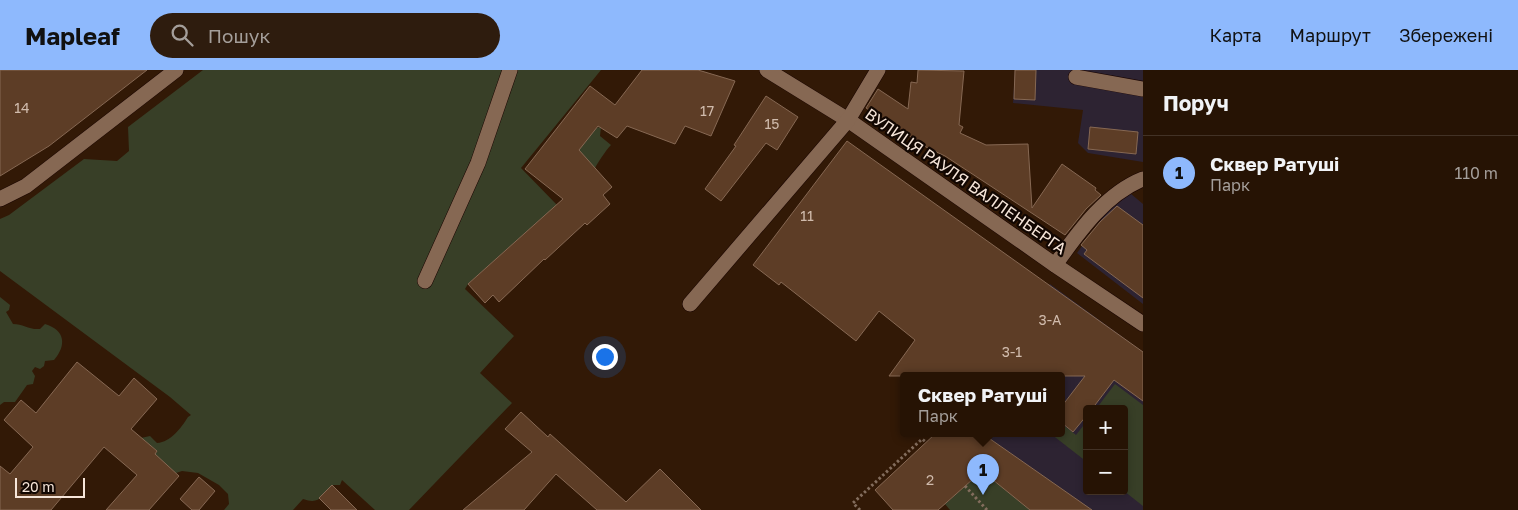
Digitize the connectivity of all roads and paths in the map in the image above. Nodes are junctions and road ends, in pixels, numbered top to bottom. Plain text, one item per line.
1 (176, 70) edge
2 (510, 70) edge
3 (767, 70) edge
4 (878, 70) edge
5 (792, 76) edge
6 (1076, 77) dead end
7 (1143, 89) edge
8 (848, 120) junction
9 (1143, 179) edge
10 (0, 199) edge
11 (1055, 265) junction
12 (425, 281) dead end
13 (690, 304) dead end
14 (1143, 324) edge
15 (926, 442) dead end
16 (965, 486) dead end
17 (860, 510) edge
18 (987, 510) edge

1 - 10 street
2 - 12 street
3 - 5 street, ВУЛИЦЯ РАУЛЯ ВАЛЛЕНБЕРГА
4 - 8 street
5 - 8 street, ВУЛИЦЯ РАУЛЯ ВАЛЛЕНБЕРГА
6 - 7 street
8 - 11 street, ВУЛИЦЯ РАУЛЯ ВАЛЛЕНБЕРГА
8 - 13 street
9 - 11 street
11 - 14 street, ВУЛИЦЯ РАУЛЯ ВАЛЛЕНБЕРГА
15 - 17 path
16 - 18 path

